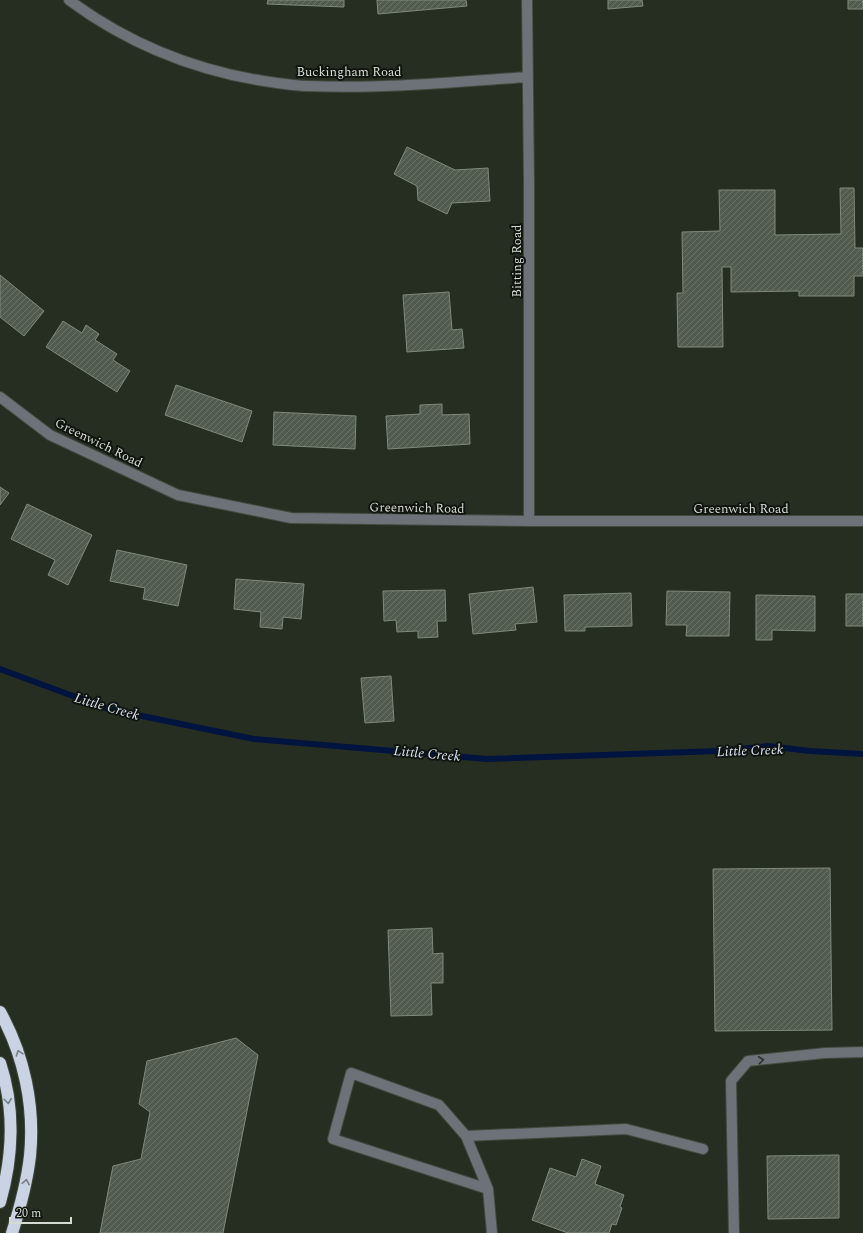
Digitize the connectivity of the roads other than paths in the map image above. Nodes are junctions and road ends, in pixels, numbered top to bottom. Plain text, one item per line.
1 (69, 0) edge
2 (527, 0) edge
3 (528, 77) junction
4 (0, 397) edge
5 (529, 521) junction
6 (863, 521) edge
7 (0, 1012) edge
8 (863, 1052) edge
9 (0, 1063) edge
10 (466, 1136) junction
11 (703, 1149) dead end
12 (488, 1189) junction
13 (0, 1202) edge
14 (12, 1233) edge
15 (492, 1233) edge
16 (734, 1233) edge

1 - 3 street, Buckingham Road
2 - 3 street, Bitting Road
3 - 5 street, Bitting Road
4 - 5 street, Greenwich Road
5 - 6 street, Greenwich Road
14 -> 7 highway
16 -> 8 street
9 -> 13 highway
10 - 11 street
10 - 12 street
10 - 12 street
12 - 15 street

